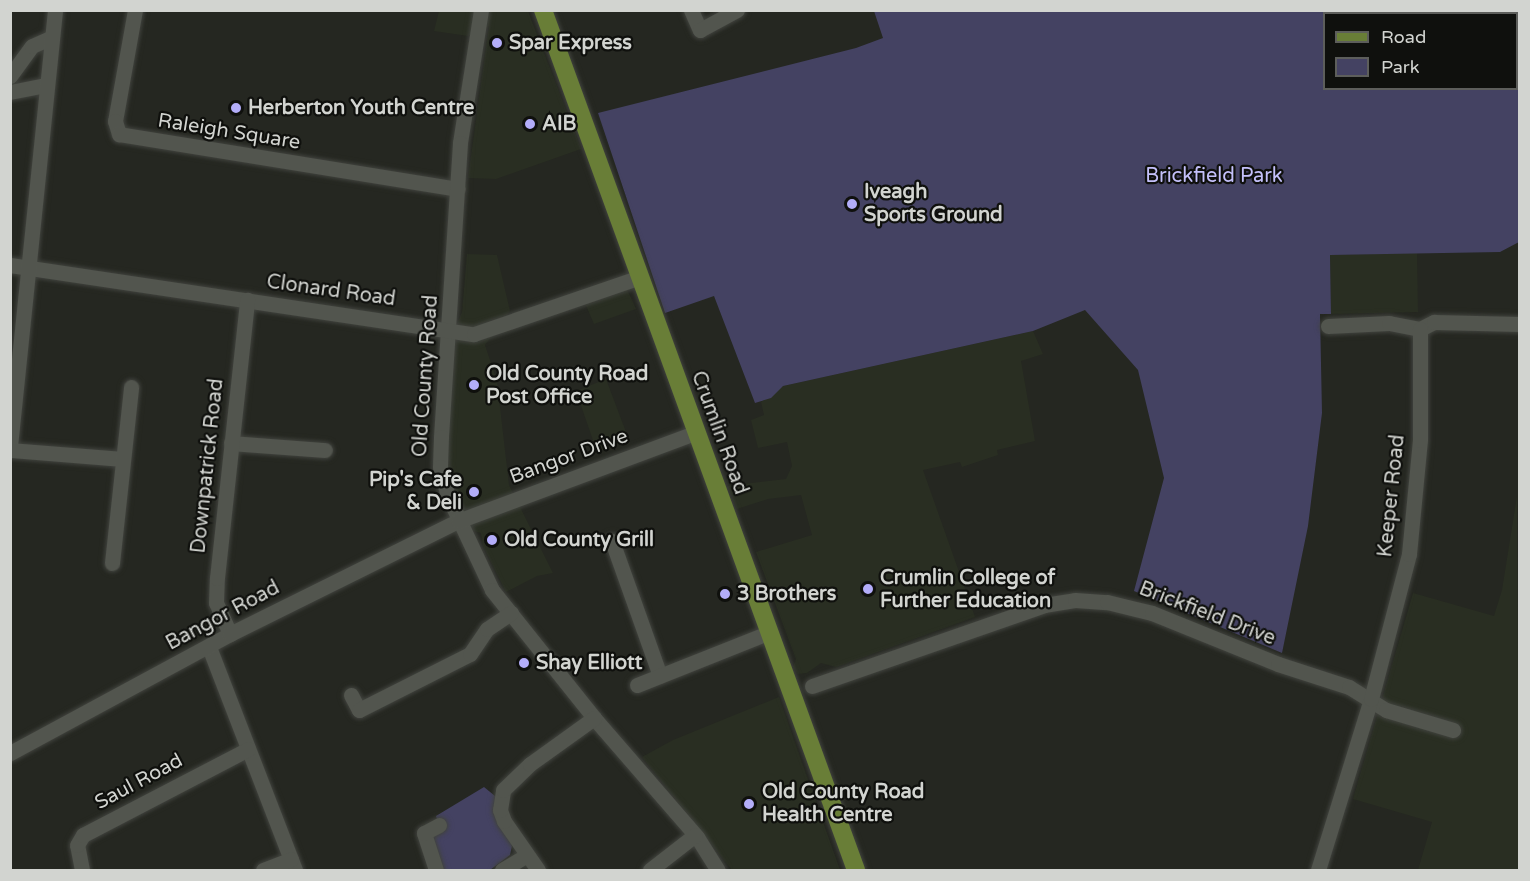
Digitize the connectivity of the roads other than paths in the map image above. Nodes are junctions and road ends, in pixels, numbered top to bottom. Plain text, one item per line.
1 (55, 10) edge
2 (135, 10) edge
3 (481, 10) edge
4 (543, 10) edge
5 (691, 10) edge
6 (737, 10) edge
7 (52, 37) junction
8 (10, 76) edge
9 (46, 85) junction
10 (10, 93) edge
11 (458, 189) junction
12 (10, 265) edge
13 (29, 268) junction
14 (638, 278) junction
15 (247, 300) junction
16 (1520, 324) edge
17 (1328, 326) dead end
18 (1419, 329) junction
19 (449, 330) junction
20 (131, 387) dead end
21 (694, 433) junction
22 (231, 443) junction
23 (10, 448) edge
24 (326, 450) dead end
25 (122, 459) junction
26 (458, 521) junction
27 (612, 541) dead end
28 (112, 563) dead end
29 (511, 613) junction
30 (768, 633) junction
31 (230, 634) junction
32 (208, 647) junction
33 (660, 676) junction
34 (637, 685) dead end
35 (812, 686) dead end
36 (351, 695) dead end
37 (1371, 699) junction
38 (594, 718) junction
39 (1453, 730) dead end
40 (248, 749) junction
41 (10, 753) edge
42 (438, 825) dead end
43 (695, 835) junction
44 (527, 855) junction
45 (293, 865) edge
46 (82, 870) edge
47 (263, 870) edge
48 (436, 870) edge
49 (502, 870) edge
50 (538, 870) edge
51 (650, 870) edge
52 (718, 870) edge
53 (856, 870) edge
54 (1318, 870) edge

1 - 7 street
2 - 11 street, Raleigh Square
3 - 11 street, Old County Road
4 - 14 main road, Crumlin Road
5 - 6 street
7 - 8 street
7 - 9 street
9 - 10 street
9 - 13 street
11 - 19 street, Old County Road
12 - 13 street, Clonard Road
13 - 15 street, Clonard Road
13 - 23 street
14 - 19 street, Clonard Road
14 - 21 main road, Crumlin Road
15 - 19 street, Clonard Road
15 - 22 street, Downpatrick Road
16 - 18 street
17 - 18 street
18 - 37 street, Keeper Road
19 - 26 street, Old County Road
20 - 25 street
21 - 26 street, Bangor Drive
21 - 30 main road, Crumlin Road
22 - 24 street
22 - 31 street, Downpatrick Road
23 - 25 street
25 - 28 street
26 - 29 street, Old County Road
26 - 31 street, Bangor Road
27 - 33 street
29 - 36 street
29 - 38 street, Old County Road
30 - 33 street
30 - 53 main road, Crumlin Road
31 - 32 street, Bangor Road
32 - 40 street
32 - 41 street, Bangor Road
33 - 34 street
35 - 37 street, Brickfield Drive
37 - 39 street
37 - 54 street, Keeper Road
38 - 43 street, Old County Road
38 - 44 street
40 - 45 street
40 - 46 street, Saul Road
42 - 48 street
43 - 51 street
43 - 52 street, Old County Road
44 - 49 street
44 - 50 street
45 - 47 street

